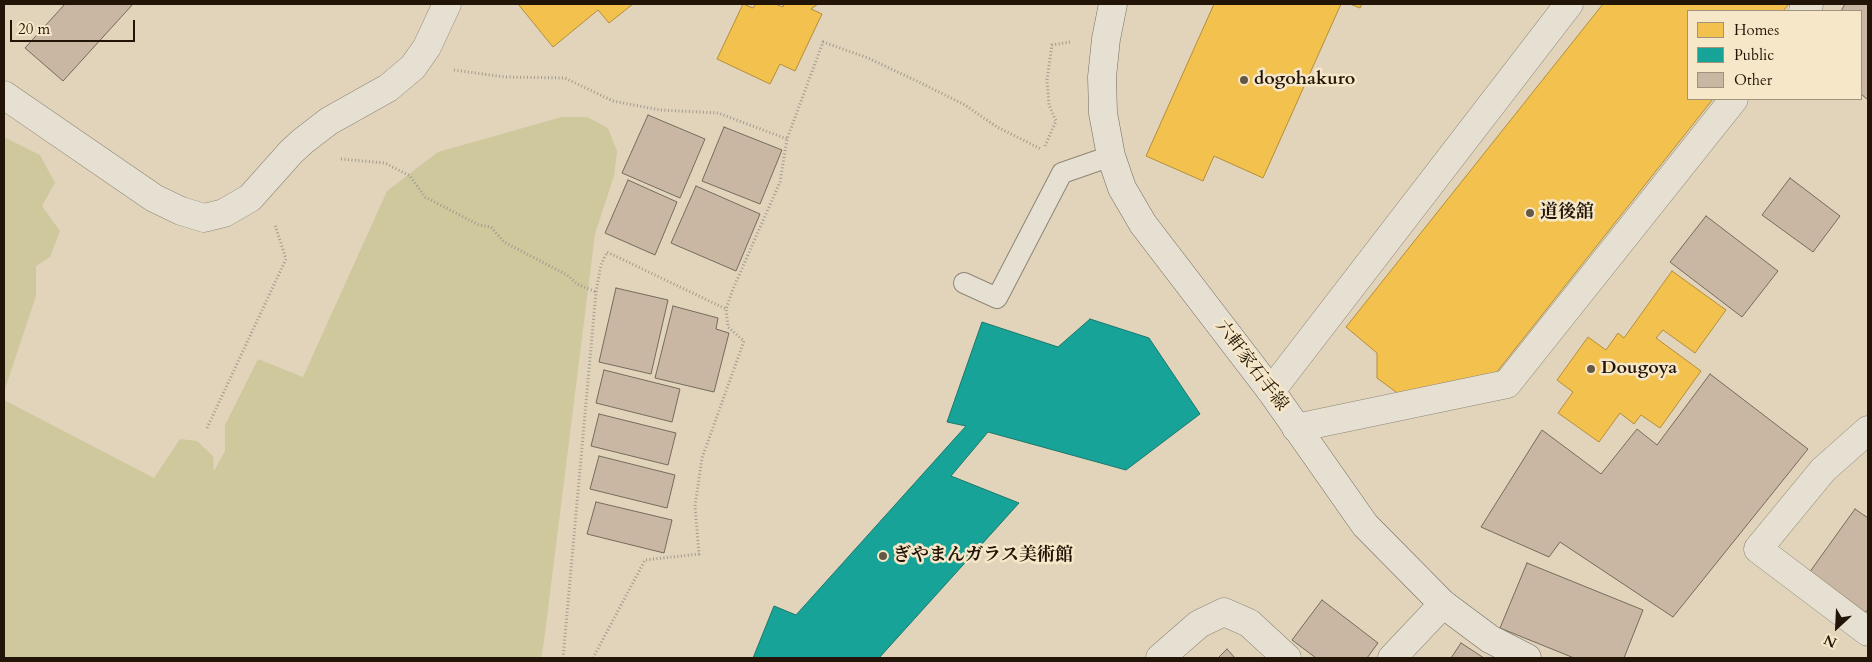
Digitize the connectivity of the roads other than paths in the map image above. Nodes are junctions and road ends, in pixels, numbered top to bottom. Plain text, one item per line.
1 (447, 4) edge
2 (1113, 4) edge
3 (1569, 4) edge
4 (4, 95) edge
5 (1733, 100) edge
6 (1112, 156) junction
7 (964, 283) dead end
8 (1271, 391) junction
9 (1296, 428) junction
10 (1868, 430) edge
11 (1443, 604) junction
12 (1868, 632) edge
13 (1160, 658) edge
14 (1287, 658) edge
15 (1392, 658) edge
16 (1527, 658) edge

1 - 4 street
2 - 6 street, 六軒家石手線
3 - 8 street
5 - 9 street
6 - 7 lane
6 - 8 street, 六軒家石手線
8 - 9 street, 六軒家石手線
9 - 11 street, 六軒家石手線
10 - 12 street
11 - 15 street
11 - 16 street, 六軒家石手線
13 - 14 street

